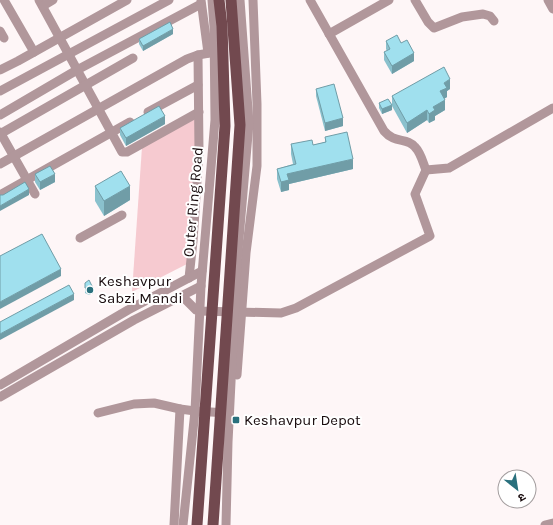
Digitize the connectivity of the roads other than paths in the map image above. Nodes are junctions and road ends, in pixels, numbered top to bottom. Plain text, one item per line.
1 (4, 0) edge
2 (53, 0) edge
3 (128, 0) edge
4 (169, 0) edge
5 (212, 0) edge
6 (219, 0) edge
7 (231, 0) edge
8 (240, 0) edge
9 (254, 0) edge
10 (310, 0) edge
11 (389, 0) edge
12 (415, 0) edge
13 (548, 0) edge
14 (201, 2) edge
15 (41, 3) edge
16 (553, 9) edge
17 (494, 21) dead end
18 (329, 34) junction
19 (60, 38) junction
20 (34, 52) junction
21 (211, 53) junction
22 (69, 55) junction
23 (198, 55) junction
24 (132, 58) dead end
25 (0, 70) edge
26 (77, 70) junction
27 (86, 85) junction
28 (198, 85) junction
29 (0, 91) edge
30 (553, 108) edge
31 (99, 109) junction
32 (199, 112) junction
33 (0, 116) edge
34 (111, 132) junction
35 (0, 133) edge
36 (14, 156) junction
37 (0, 164) edge
38 (426, 170) junction
39 (210, 174) junction
40 (244, 177) junction
41 (27, 180) junction
42 (35, 194) dead end
43 (0, 195) edge
44 (122, 215) dead end
45 (80, 238) dead end
46 (202, 272) junction
47 (189, 278) junction
48 (201, 286) junction
49 (182, 296) junction
50 (128, 310) junction
51 (199, 311) junction
52 (238, 312) junction
53 (134, 320) junction
54 (197, 357) junction
55 (232, 360) junction
56 (0, 385) edge
57 (0, 397) edge
58 (180, 409) junction
59 (195, 411) junction
60 (98, 412) dead end
61 (229, 413) junction
62 (228, 442) junction
63 (553, 523) edge
64 (174, 525) edge
65 (183, 525) edge
66 (197, 525) edge
67 (214, 525) edge
68 (226, 525) edge
69 (544, 525) edge

1 - 20 street
2 - 15 street
3 - 19 street
4 - 22 street
5 - 21 street, Outer Ring Road
6 - 66 main road, Outer Ring Road, bridge
7 - 67 main road, bridge
8 - 40 street
9 - 52 street
10 - 18 street
11 - 18 street
12 - 17 street
13 - 16 street
14 - 21 street
14 - 26 street
15 - 19 street
18 - 38 street
19 - 20 street
19 - 22 street
20 - 25 street
21 - 23 street
21 - 39 street, Outer Ring Road
22 - 26 street
22 - 29 street
23 - 28 street
23 - 31 street
24 - 27 street
26 - 27 street
26 - 33 street
27 - 31 street
27 - 35 street
28 - 32 street
28 - 34 street
30 - 38 street
31 - 34 street
31 - 36 street
32 - 34 street
32 - 47 street
34 - 41 street
35 - 36 street
36 - 37 street
36 - 41 street
38 - 52 street
39 - 40 street
39 - 46 street, Outer Ring Road
40 - 52 street
41 - 42 street
41 - 43 street
44 - 45 street
46 - 47 street
46 - 48 street, Outer Ring Road
47 - 50 street
48 - 49 street
48 - 51 street, Outer Ring Road
49 - 51 street
49 - 53 street
50 - 53 street
50 - 56 street
51 - 52 street
51 - 54 street, Outer Ring Road
52 - 55 street
52 - 62 street
53 - 57 street
54 - 55 street
54 - 59 street, Outer Ring Road
55 - 61 street
58 - 59 street
58 - 60 street
58 - 64 street
59 - 61 street
59 - 65 street, Outer Ring Road
61 - 62 street
62 - 68 street
63 - 69 street

